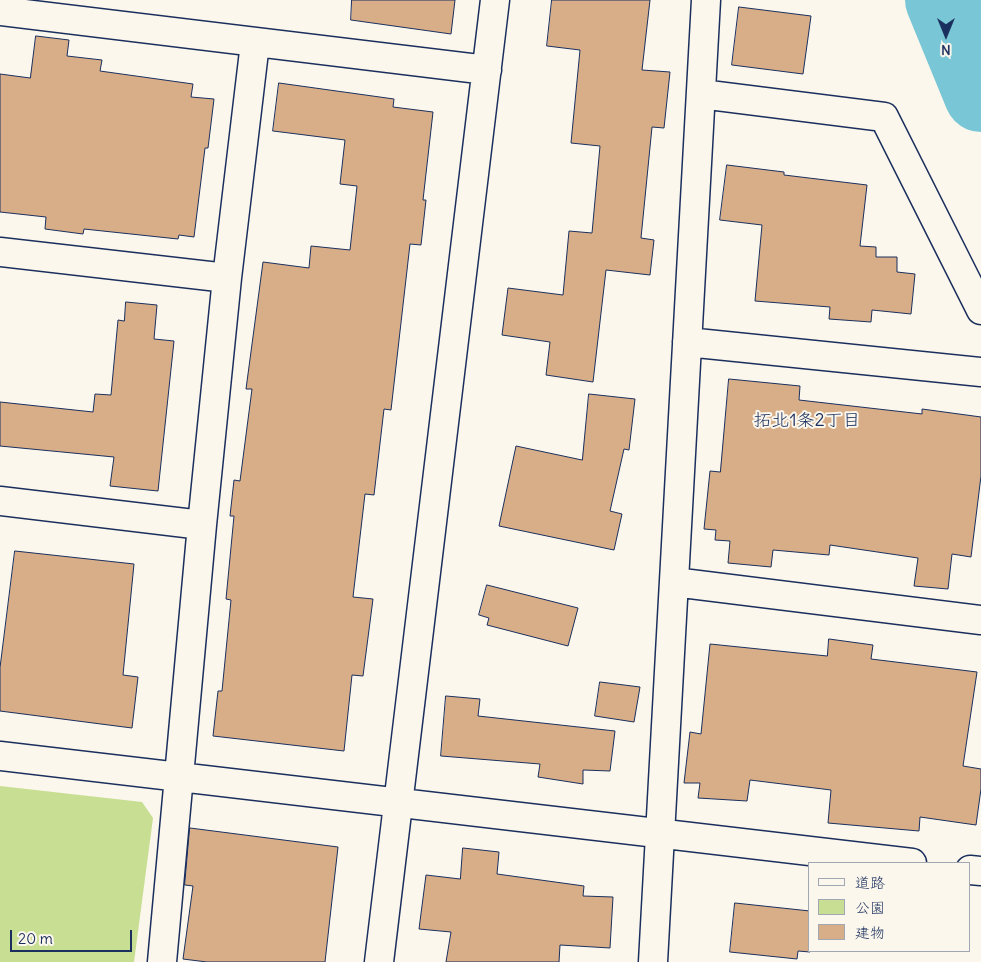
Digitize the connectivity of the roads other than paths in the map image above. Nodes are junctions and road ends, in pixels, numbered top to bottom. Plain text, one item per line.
1 (495, 0) edge
2 (706, 0) edge
3 (0, 12) edge
4 (256, 43) junction
5 (487, 70) junction
6 (701, 94) junction
7 (0, 252) edge
8 (227, 278) junction
9 (981, 310) edge
10 (687, 342) junction
11 (981, 372) edge
12 (0, 501) edge
13 (202, 525) junction
14 (674, 582) junction
15 (981, 620) edge
16 (0, 756) edge
17 (180, 778) junction
18 (399, 804) junction
19 (660, 835) junction
20 (903, 862) edge
21 (162, 962) edge
22 (380, 962) edge
23 (654, 962) edge

1 - 5 street
2 - 6 street
3 - 4 street
4 - 5 street
4 - 8 street
5 - 18 street
6 - 9 street
6 - 10 street
7 - 8 street
8 - 13 street
10 - 11 street
10 - 14 street
12 - 13 street
13 - 17 street
14 - 15 street
14 - 19 street
16 - 17 street
17 - 18 street
17 - 21 street
18 - 19 street
18 - 22 street
19 - 20 street
19 - 23 street

